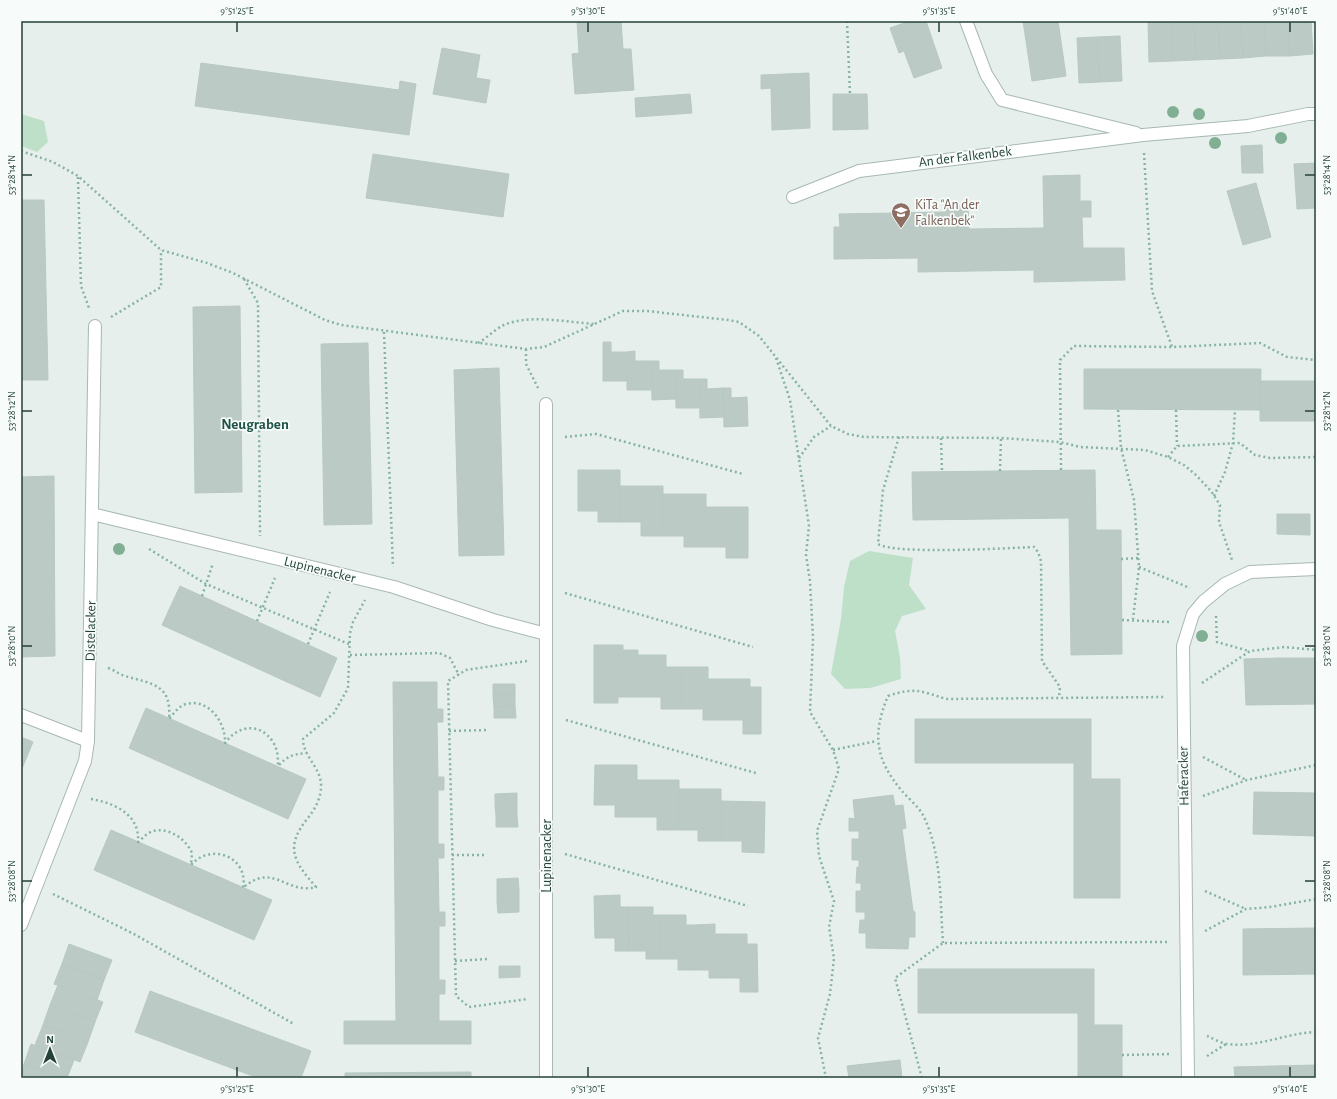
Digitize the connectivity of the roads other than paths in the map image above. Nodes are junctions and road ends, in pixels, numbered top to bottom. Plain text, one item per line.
1 (966, 21) edge
2 (1316, 114) edge
3 (1143, 135) junction
4 (793, 197) dead end
5 (95, 326) road end
6 (546, 404) road end
7 (92, 514) junction
8 (1316, 570) edge
9 (546, 634) junction
10 (21, 715) edge
11 (88, 742) junction
12 (21, 925) edge
13 (546, 1078) edge
14 (1188, 1078) edge

1 - 3 street, An der Falkenbek
2 - 3 street, An der Falkenbek
3 - 4 street, An der Falkenbek
5 - 7 street, Distelacker
6 - 9 street, Lupinenacker
7 - 9 street, Lupinenacker
7 - 11 street, Distelacker
8 - 14 street, Haferacker
9 - 13 street, Lupinenacker
10 - 11 street
11 - 12 street, Distelacker

